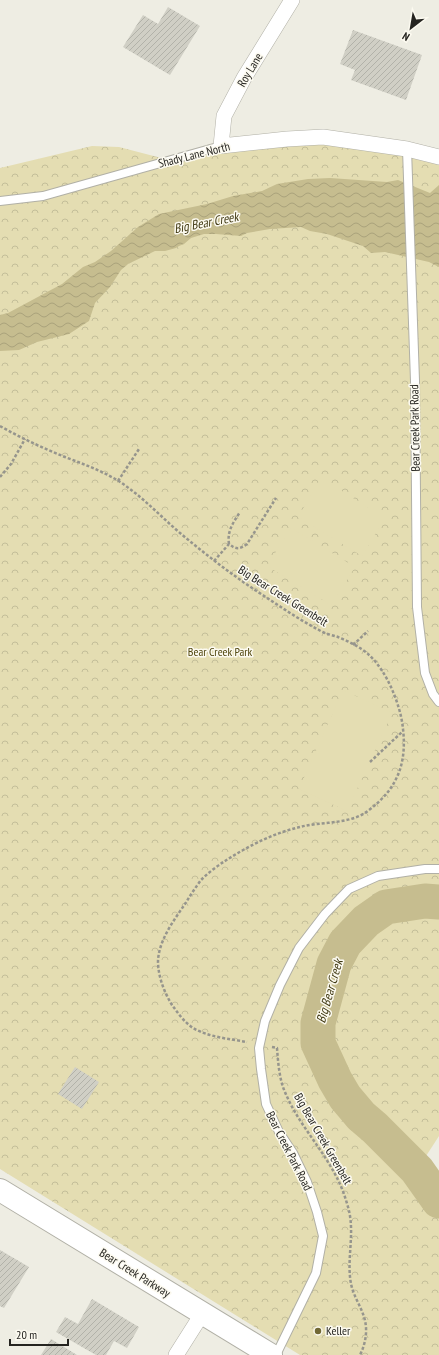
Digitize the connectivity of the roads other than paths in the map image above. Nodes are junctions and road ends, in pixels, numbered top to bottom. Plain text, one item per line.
1 (292, 0) edge
2 (220, 146) junction
3 (407, 149) junction
4 (439, 157) edge
5 (0, 200) edge
6 (439, 702) edge
7 (439, 869) edge
8 (0, 1190) edge
9 (202, 1314) junction
10 (176, 1355) edge
11 (271, 1355) edge
12 (276, 1355) edge

1 - 2 street, Roy Lane
2 - 3 street, Shady Lane North
2 - 5 lane, Shady Lane North
3 - 4 street, Shady Lane North
3 - 6 lane, Bear Creek Park Road
7 - 12 lane, Bear Creek Park Road
8 - 9 main road, Bear Creek Parkway
9 - 10 street
9 - 11 main road, Bear Creek Parkway

